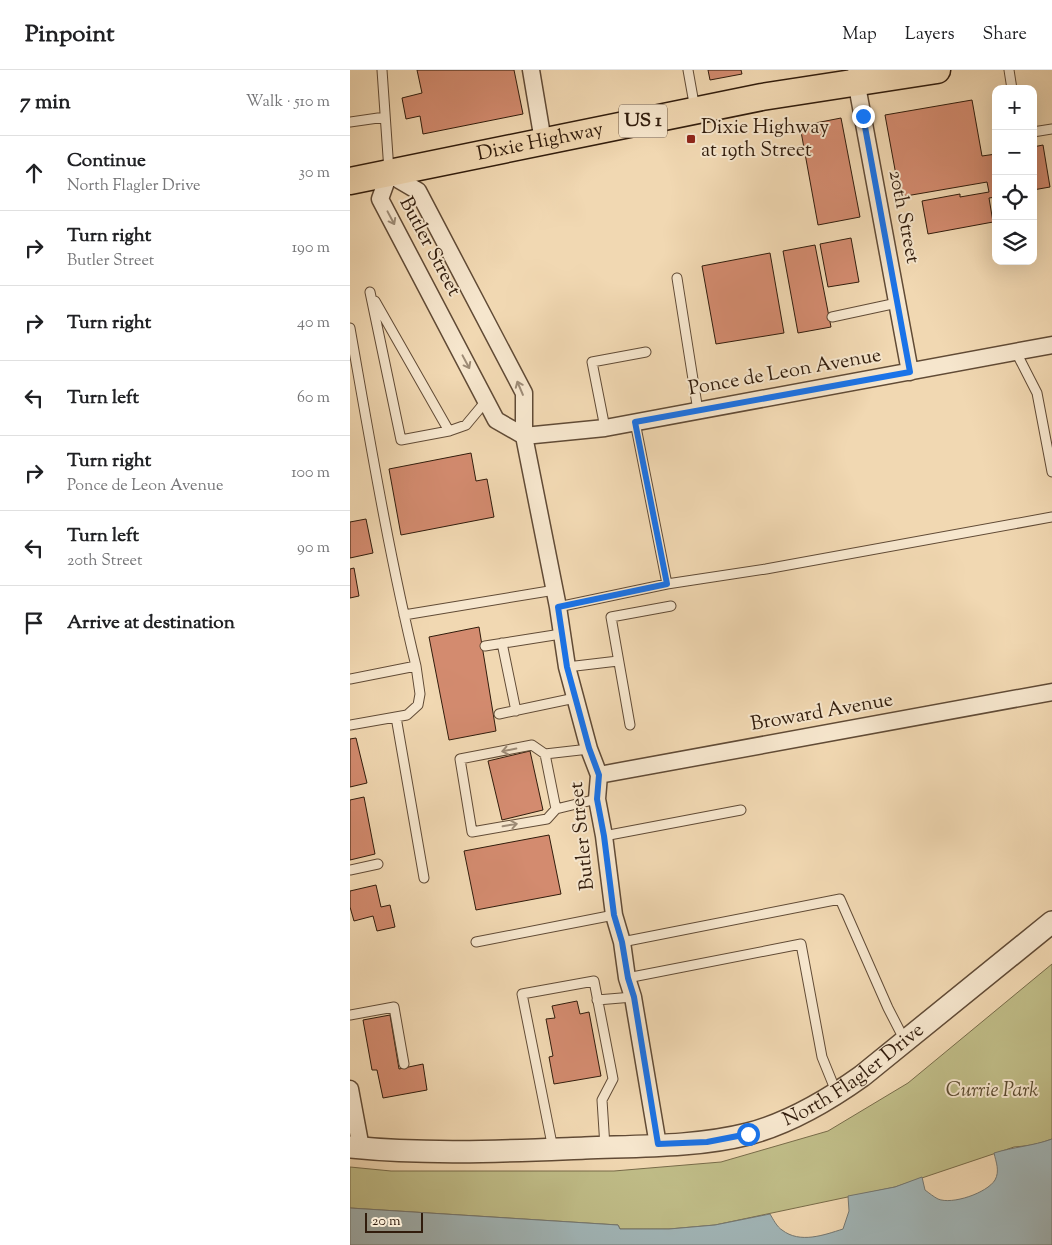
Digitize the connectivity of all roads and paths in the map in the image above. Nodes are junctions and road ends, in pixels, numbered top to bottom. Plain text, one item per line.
1 (382, 70) edge
2 (531, 70) edge
3 (688, 70) edge
4 (937, 70) edge
5 (1009, 70) edge
6 (855, 76) edge
7 (1011, 85) edge
8 (695, 110) junction
9 (385, 117) junction
10 (350, 122) edge
11 (1052, 129) edge
12 (1037, 131) edge
13 (544, 140) junction
14 (389, 174) junction
15 (350, 181) edge
16 (677, 278) dead end
17 (897, 303) junction
18 (832, 317) dead end
19 (350, 328) edge
20 (1052, 345) edge
21 (646, 352) dead end
22 (1016, 352) junction
23 (910, 372) junction
24 (486, 402) junction
25 (698, 411) junction
26 (635, 422) junction
27 (605, 428) junction
28 (449, 431) junction
29 (524, 436) junction
30 (1052, 472) edge
31 (1052, 517) edge
32 (667, 584) junction
33 (555, 590) junction
34 (671, 606) dead end
35 (558, 607) junction
36 (404, 616) junction
37 (561, 634) junction
38 (502, 643) junction
39 (485, 646) dead end
40 (618, 660) junction
41 (416, 666) junction
42 (567, 667) junction
43 (350, 679) edge
44 (1052, 692) edge
45 (576, 698) junction
46 (516, 711) junction
47 (500, 714) dead end
48 (396, 717) junction
49 (350, 725) edge
50 (630, 725) dead end
51 (589, 748) junction
52 (545, 754) junction
53 (599, 775) junction
54 (597, 799) junction
55 (556, 809) junction
56 (741, 810) dead end
57 (604, 836) junction
58 (378, 864) dead end
59 (350, 870) edge
60 (424, 878) dead end
61 (614, 915) junction
62 (1052, 922) edge
63 (476, 942) dead end
64 (622, 942) junction
65 (628, 978) junction
66 (634, 997) junction
67 (597, 1000) junction
68 (350, 1015) edge
69 (905, 1042) junction
70 (404, 1064) dead end
71 (350, 1090) edge
72 (837, 1094) junction
73 (658, 1144) junction
74 (355, 1148) edge
75 (605, 1148) junction
76 (553, 1150) junction

1 - 9 lane
2 - 13 street
3 - 8 lane
4 - 6 main road, Dixie Highway / US 1
5 - 7 lane
6 - 8 main road, Dixie Highway / US 1
6 - 17 street, 20th Street
8 - 13 main road, Dixie Highway / US 1
9 - 10 lane
9 - 14 lane
11 - 12 lane
13 - 14 main road, Dixie Highway / US 1
14 - 15 main road, Dixie Highway / US 1
14 -> 24 street, Butler Street
29 -> 14 street, Butler Street
16 - 25 lane
17 - 18 lane
17 - 23 street, 20th Street
19 - 36 lane
20 - 22 street, Ponce de Leon Avenue
21 - 27 lane
22 - 23 street, Ponce de Leon Avenue
22 - 30 lane
23 - 25 street, Ponce de Leon Avenue
24 - 28 lane
24 - 29 street, Butler Street
25 - 26 street, Ponce de Leon Avenue
26 - 27 street, Ponce de Leon Avenue
26 - 32 lane
27 - 29 street, Ponce de Leon Avenue
28 - 28 lane
29 - 33 street, Butler Street
31 - 32 lane
32 - 35 lane
33 - 35 street, Butler Street
33 - 36 lane
34 - 40 lane
35 - 37 street, Butler Street
36 - 41 lane
37 - 38 lane
37 - 42 street, Butler Street
38 - 39 lane
38 - 46 lane
40 - 42 lane
40 - 50 lane
41 - 43 lane
41 - 48 lane
42 - 45 street, Butler Street
44 - 53 street, Broward Avenue
45 - 46 lane
45 - 51 street, Butler Street
46 - 47 lane
48 - 49 lane
48 - 60 lane
51 - 52 lane
51 - 53 street, Butler Street
52 - 55 lane
52 -> 55 lane
53 - 54 street, Butler Street
54 - 55 lane
54 - 57 street, Butler Street
56 - 57 lane
57 - 61 street, Butler Street
58 - 59 lane
61 - 63 lane
61 - 64 street, Butler Street
62 - 69 street, North Flagler Drive
64 - 65 street, Butler Street
64 - 69 lane
65 - 66 street, Butler Street
65 - 72 lane
66 - 67 lane
66 - 73 street, Butler Street
67 - 75 lane
67 - 76 lane
68 - 70 lane
69 - 72 street, North Flagler Drive
71 - 74 street
72 - 73 street, North Flagler Drive
73 - 75 street, North Flagler Drive
74 - 76 street, North Flagler Drive
75 - 76 street, North Flagler Drive

